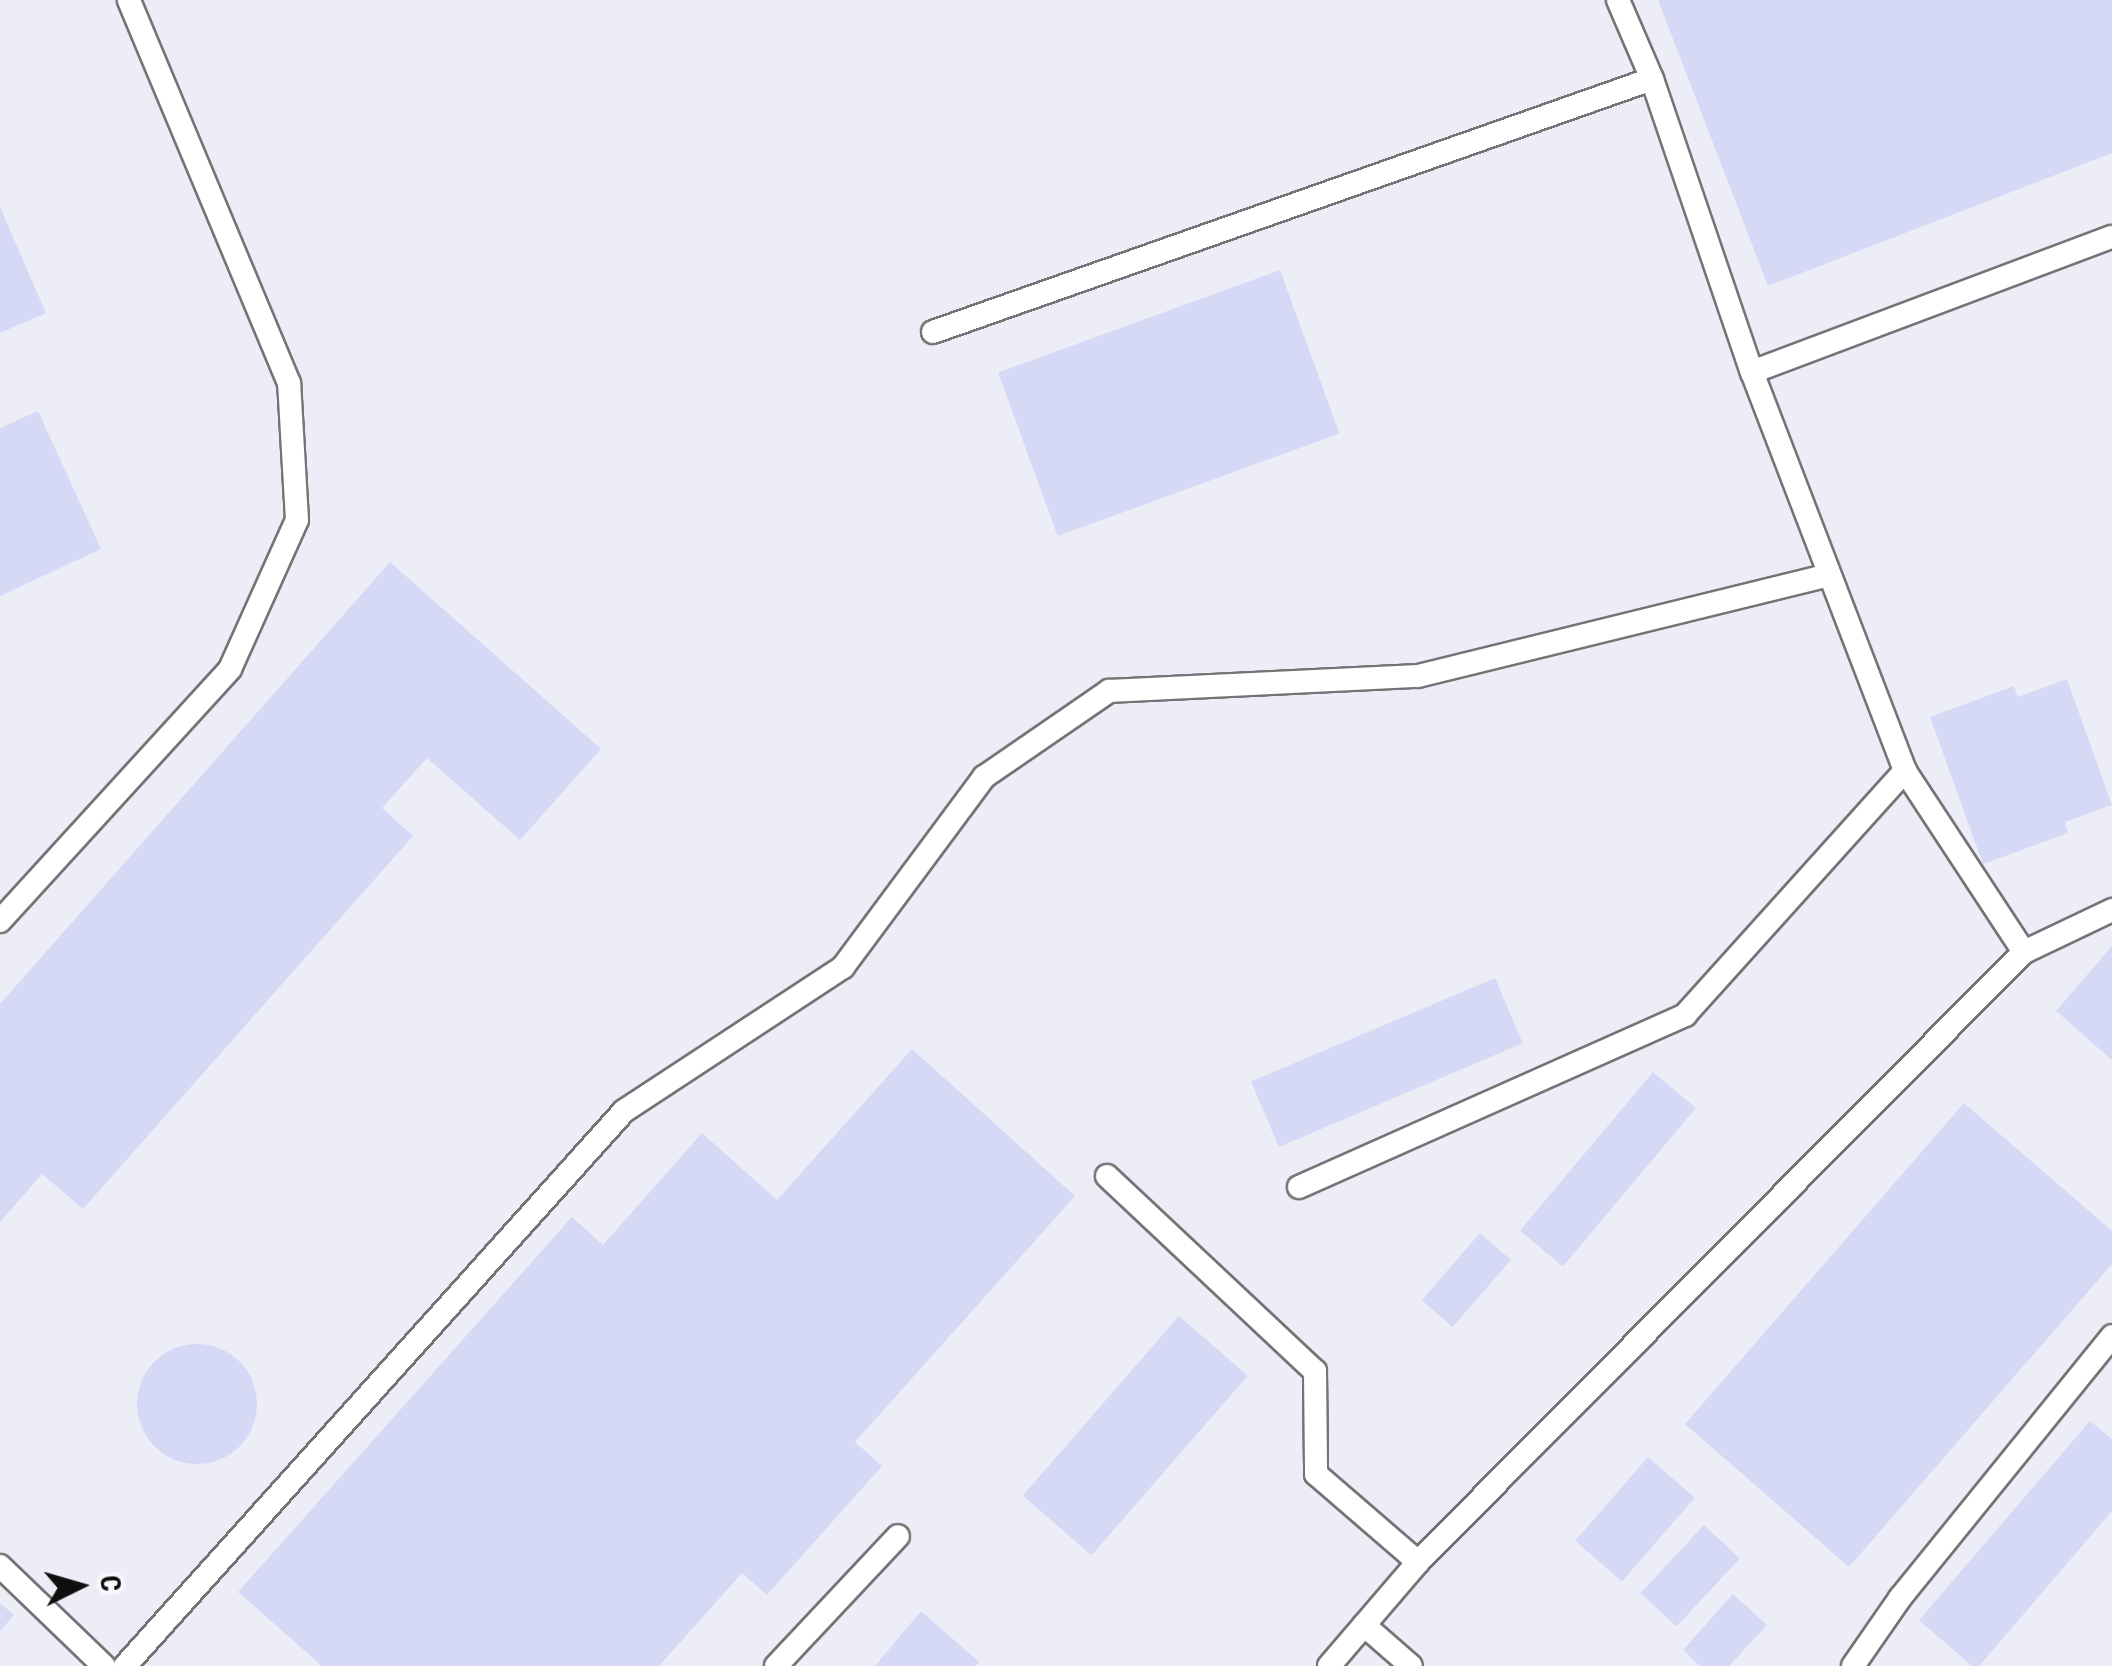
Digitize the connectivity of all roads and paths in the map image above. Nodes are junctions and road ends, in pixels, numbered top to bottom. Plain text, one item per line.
1 (129, 0) edge
2 (1618, 0) edge
3 (1652, 79) junction
4 (2112, 237) edge
5 (934, 332) dead end
6 (1752, 372) junction
7 (1829, 574) junction
8 (1905, 770) junction
9 (2112, 910) edge
10 (0, 921) edge
11 (2024, 952) junction
12 (1107, 1176) dead end
13 (1298, 1188) dead end
14 (2112, 1336) edge
15 (898, 1536) dead end
16 (1418, 1562) junction
17 (0, 1566) edge
18 (1364, 1625) junction
19 (104, 1666) edge
20 (125, 1666) edge
21 (776, 1666) edge
22 (1329, 1666) edge
23 (1411, 1666) edge
24 (1853, 1666) edge

1 - 10 lane
2 - 3 lane
3 - 5 lane
3 - 6 lane
4 - 6 lane
6 - 7 lane
7 - 8 lane
7 - 20 lane
8 - 11 lane
8 - 13 lane
9 - 11 lane
11 - 16 lane
12 - 16 lane
14 - 24 lane
15 - 21 lane
16 - 18 lane
17 - 19 lane
18 - 22 lane
18 - 23 lane

